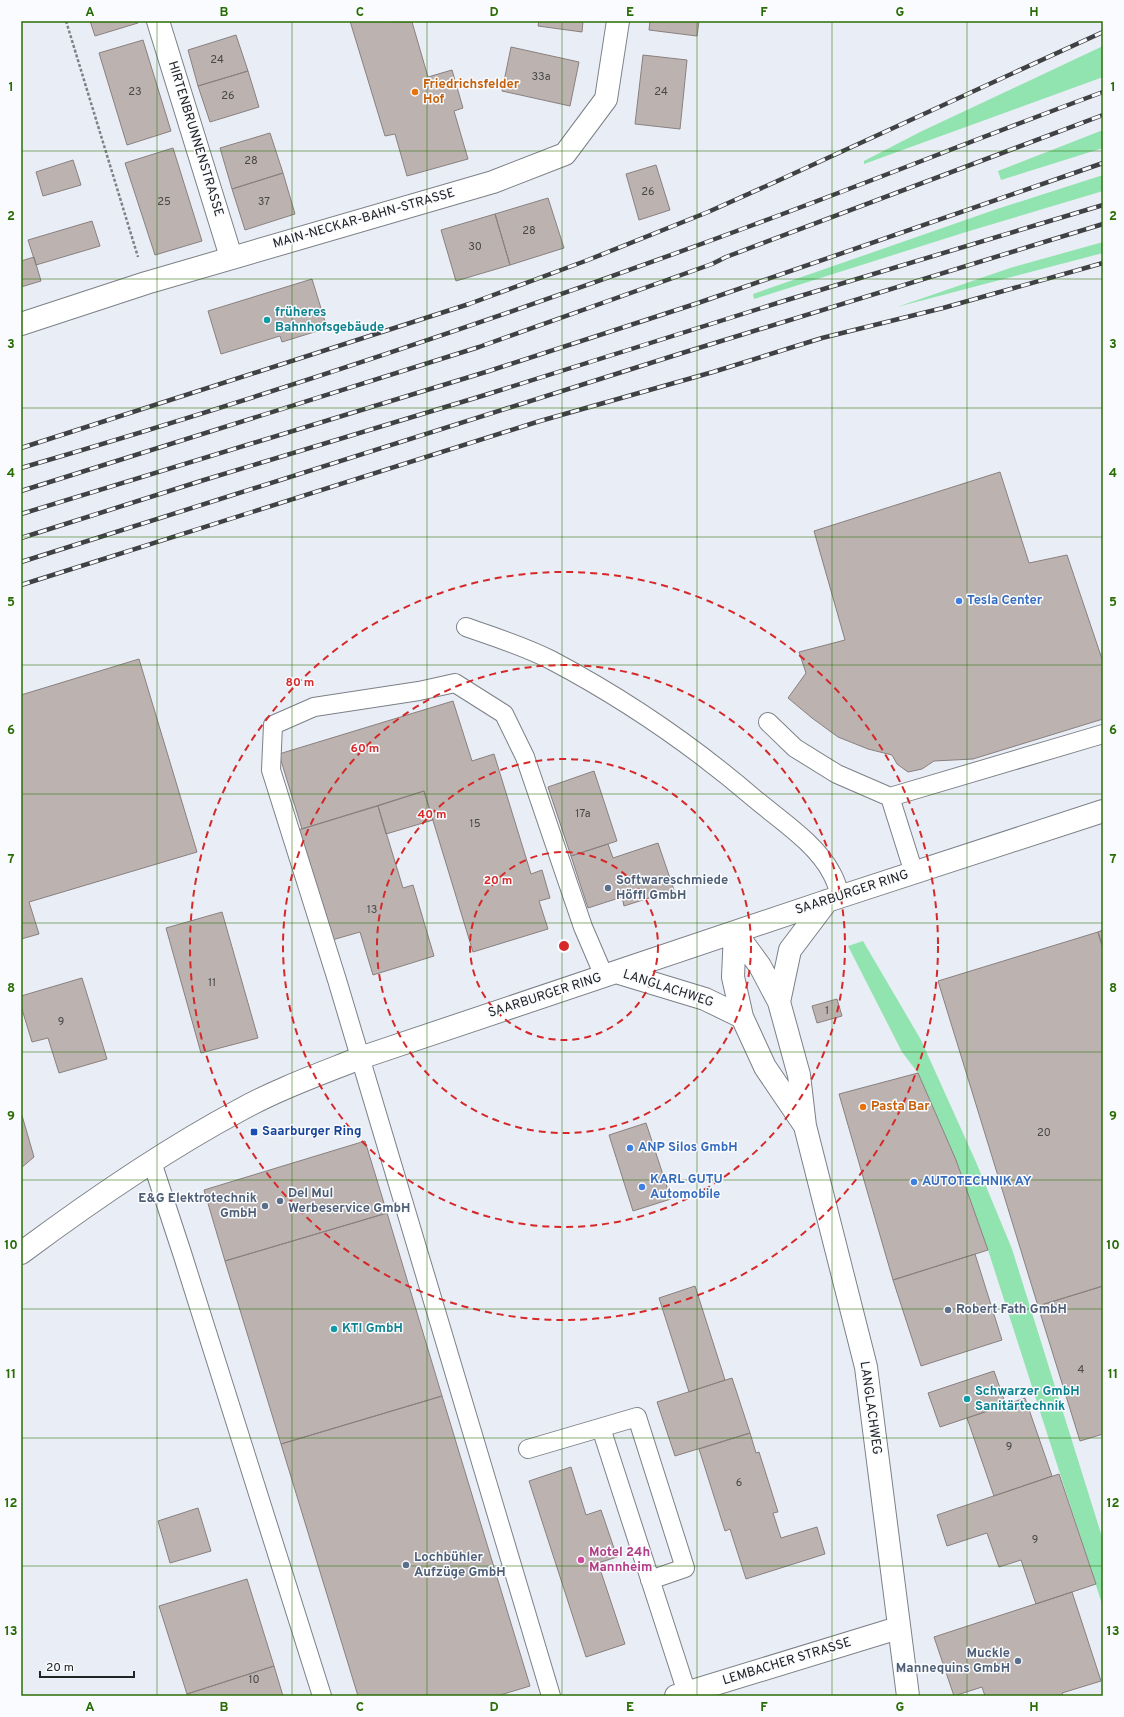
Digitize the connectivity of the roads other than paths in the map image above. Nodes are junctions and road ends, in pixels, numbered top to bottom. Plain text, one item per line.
1 (158, 21) edge
2 (618, 21) edge
3 (231, 257) junction
4 (21, 324) edge
5 (466, 627) dead end
6 (768, 722) dead end
7 (1103, 734) edge
8 (890, 797) junction
9 (1103, 811) edge
10 (914, 873) junction
11 (834, 899) junction
12 (735, 932) junction
13 (610, 974) junction
14 (779, 1002) junction
15 (742, 1017) junction
16 (360, 1058) junction
17 (805, 1126) junction
18 (152, 1162) junction
19 (21, 1253) edge
20 (601, 1428) junction
21 (528, 1449) dead end
22 (650, 1580) junction
23 (898, 1628) junction
24 (681, 1694) edge
25 (322, 1696) edge
26 (551, 1696) edge
27 (908, 1696) edge

1 - 3 street, HIRTENBRUNNENSTRASSE
2 - 3 street, MAIN-NECKAR-BAHN-STRASSE
3 - 4 street, MAIN-NECKAR-BAHN-STRASSE
5 - 11 lane
6 - 8 lane
7 - 8 lane
8 - 10 lane
9 - 10 street, SAARBURGER RING
10 - 11 street, SAARBURGER RING
11 - 12 street, SAARBURGER RING
11 - 14 street, LANGLACHWEG
12 - 13 street, SAARBURGER RING
12 - 14 street, LANGLACHWEG
12 - 15 street, LANGLACHWEG
13 - 15 street, LANGLACHWEG
13 - 16 street, SAARBURGER RING
13 - 16 lane
14 - 17 street, LANGLACHWEG
15 - 17 street, LANGLACHWEG
16 - 18 street, SAARBURGER RING
16 - 26 lane
17 - 23 street, LANGLACHWEG
18 - 19 street, SAARBURGER RING
18 - 25 lane
20 - 21 lane
20 - 22 lane
20 - 22 lane
22 - 24 lane
23 - 24 street, LEMBACHER STRASSE
23 - 27 street, LANGLACHWEG

